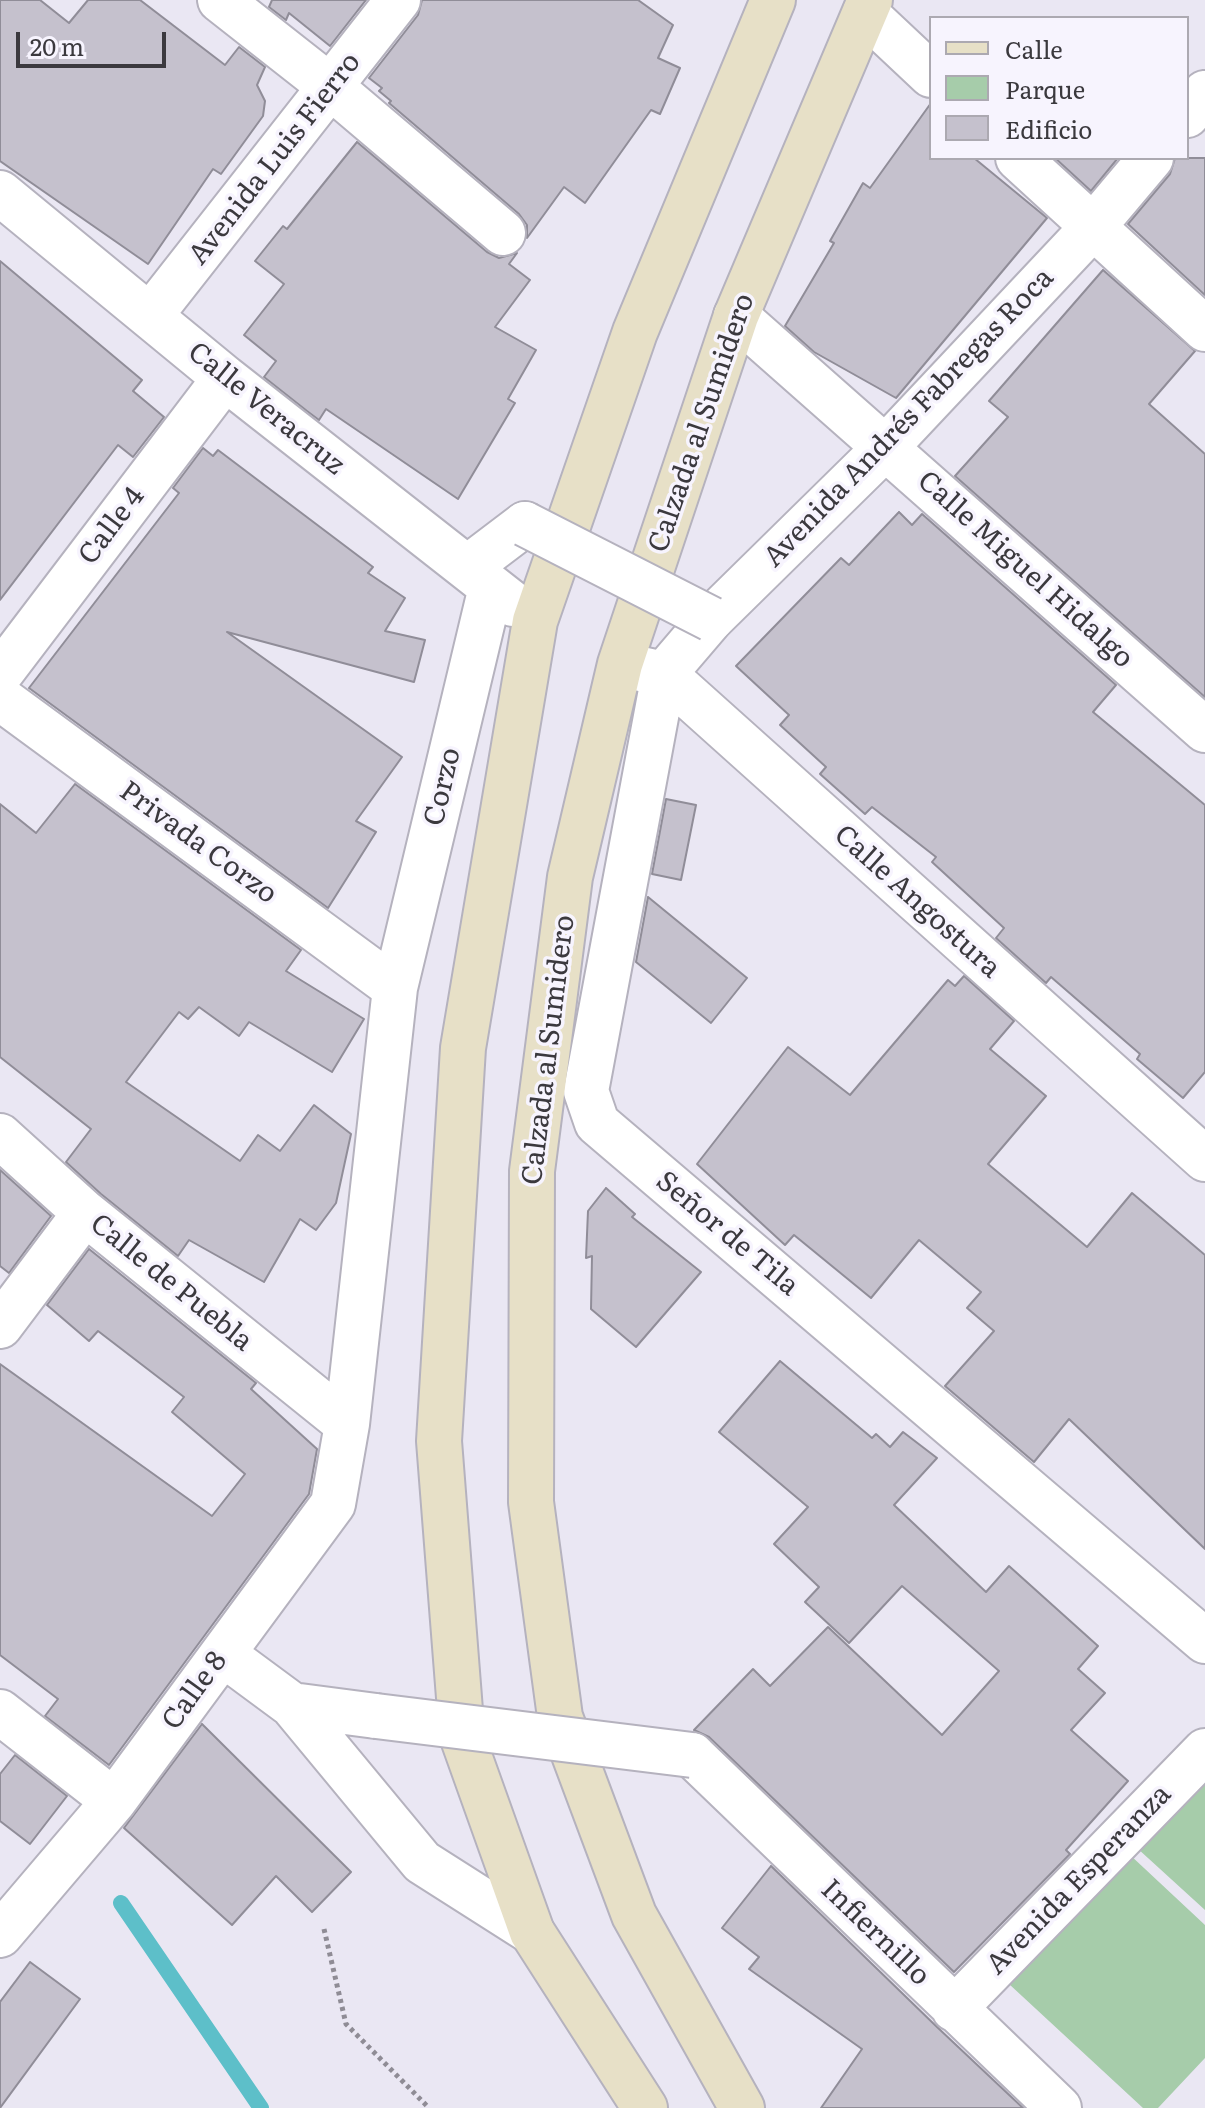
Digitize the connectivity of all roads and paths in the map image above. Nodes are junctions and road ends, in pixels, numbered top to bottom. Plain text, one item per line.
1 (220, 0) edge
2 (398, 0) edge
3 (773, 0) edge
4 (868, 6) edge
5 (929, 73) edge
6 (332, 88) junction
7 (1205, 93) edge
8 (1189, 113) edge
9 (1020, 160) edge
10 (1149, 160) edge
11 (0, 193) edge
12 (1092, 228) junction
13 (503, 233) dead end
14 (150, 316) junction
15 (736, 316) junction
16 (1205, 329) edge
17 (225, 378) junction
18 (887, 446) junction
19 (479, 578) junction
20 (711, 619) junction
21 (535, 621) junction
22 (620, 664) junction
23 (0, 674) edge
24 (664, 674) junction
25 (0, 698) edge
26 (1205, 730) edge
27 (395, 988) junction
28 (0, 1136) edge
29 (1205, 1159) edge
30 (85, 1213) junction
31 (0, 1326) edge
32 (347, 1424) junction
33 (1205, 1641) edge
34 (223, 1654) junction
35 (292, 1705) junction
36 (0, 1712) edge
37 (1205, 1751) edge
38 (114, 1801) junction
39 (324, 1929) dead end
40 (532, 1932) junction
41 (0, 1935) edge
42 (954, 2009) junction
43 (429, 2108) edge
44 (645, 2108) edge
45 (742, 2108) edge
46 (1059, 2108) edge

1 - 6 street
2 - 6 street, Avenida Luis Fierro
3 - 21 main road
4 - 5 street
4 - 15 main road, Calzada al Sumidero
6 - 13 street
6 - 14 street, Avenida Luis Fierro
7 - 8 street
9 - 12 street
10 - 12 street, Avenida Andrés Fabregas Roca
11 - 14 street, Calle Veracruz
12 - 16 street
12 - 18 street, Avenida Andrés Fabregas Roca
14 - 17 street, Calle Veracruz
15 - 18 street, Calle Miguel Hidalgo
15 - 22 main road, Calzada al Sumidero
17 - 19 street, Calle Veracruz
17 - 23 street, Calle 4
18 - 20 street, Avenida Andrés Fabregas Roca
18 - 26 street, Calle Miguel Hidalgo
19 - 20 street, bridge
19 - 21 street, Calle Veracruz
19 - 27 street, Corzo
20 - 24 street, Avenida Andrés Fabregas Roca
21 - 40 main road
22 - 24 street, Calle Angostura
22 - 45 main road, Calzada al Sumidero
24 - 29 street, Calle Angostura
24 - 33 street, Señor de Tila
25 - 27 street, Privada Corzo
27 - 32 street, Corzo
28 - 30 street, Calle de Puebla
30 - 31 street
30 - 32 street, Calle de Puebla
32 - 34 street, Calle 8
34 - 35 street
34 - 38 street, Calle 8
35 - 40 street
35 - 42 street, Infiernillo, bridge
36 - 38 street
37 - 42 street, Avenida Esperanza
38 - 41 street, Calle 8
39 - 43 path
40 - 44 main road
42 - 46 street, Infiernillo

